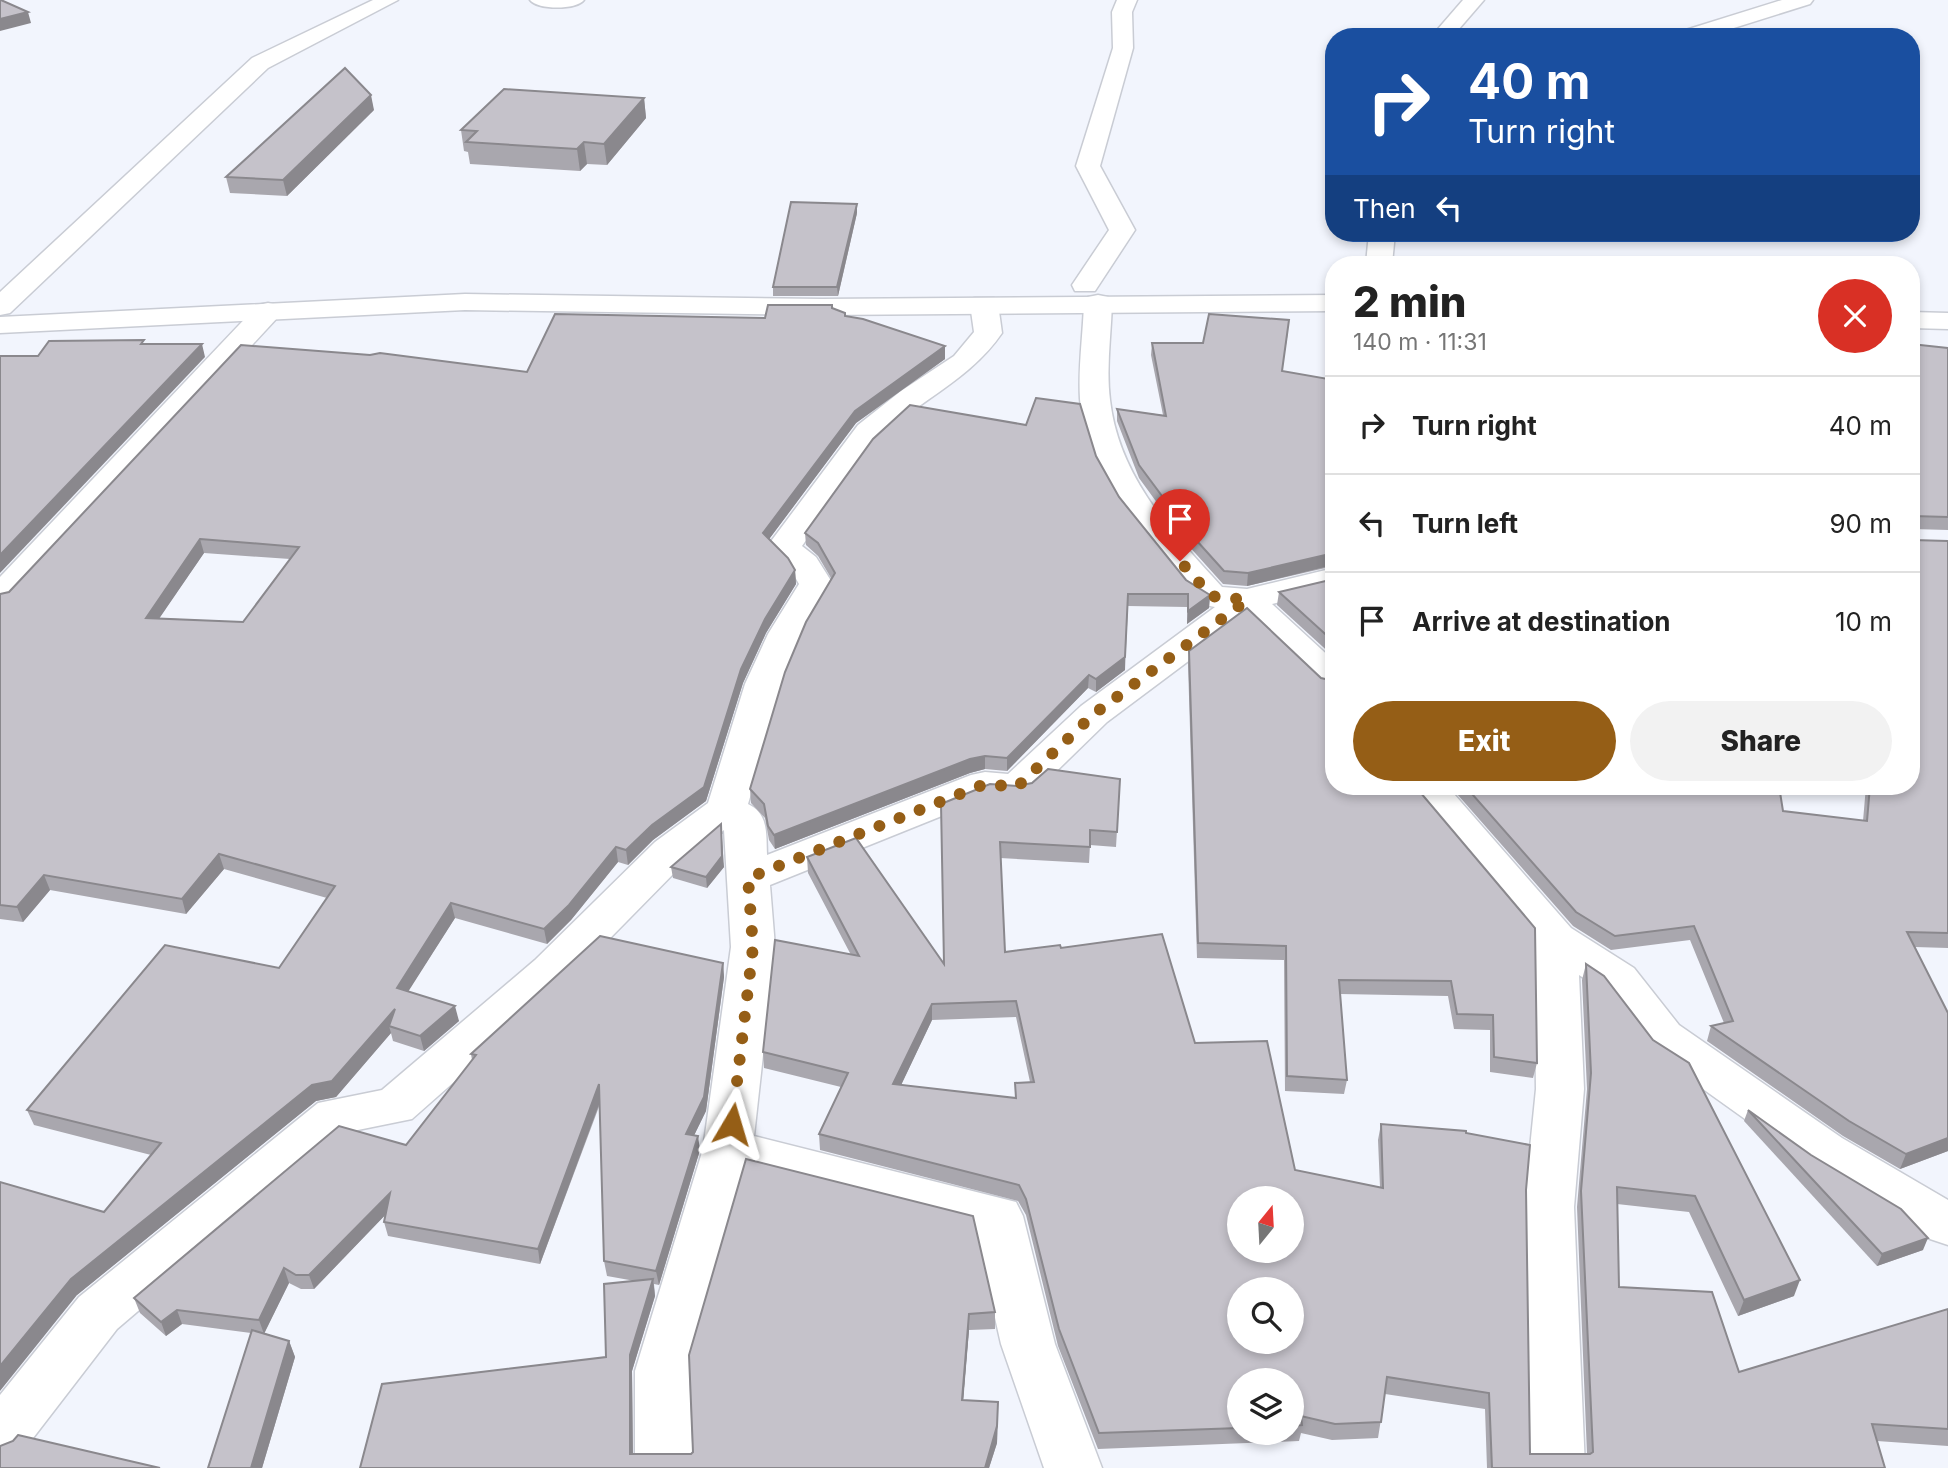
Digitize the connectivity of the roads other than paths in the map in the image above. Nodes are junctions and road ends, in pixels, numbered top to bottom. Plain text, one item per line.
1 (388, 0) edge
2 (540, 0) edge
3 (574, 0) edge
4 (1127, 0) edge
5 (1474, 0) edge
6 (1803, 0) edge
7 (1449, 28) edge
8 (1712, 28) edge
9 (1325, 284) edge
10 (1091, 294) junction
11 (1920, 300) edge
12 (1948, 302) edge
13 (1325, 303) edge
14 (984, 304) junction
15 (268, 311) junction
16 (2, 320) edge
17 (1920, 320) edge
18 (1948, 321) edge
19 (1325, 580) edge
20 (0, 597) edge
21 (1247, 600) junction
22 (1325, 674) edge
23 (1433, 795) edge
24 (726, 809) junction
25 (748, 878) junction
26 (1556, 939) junction
27 (729, 1149) junction
28 (1948, 1225) edge
29 (0, 1437) edge
30 (664, 1468) edge
31 (1073, 1468) edge
32 (1556, 1468) edge

1 - 16 street
2 - 3 street
4 - 10 street
5 - 7 street
6 - 8 street
9 - 10 street
10 - 13 street
10 - 14 street
10 - 16 street
10 - 21 street
11 - 12 street
14 - 15 street
14 - 24 street
15 - 16 street
15 - 20 street
17 - 18 street
19 - 21 street
21 - 22 street
21 - 25 street
23 - 26 street
24 - 25 street
24 - 29 street
25 - 27 street
26 - 28 street
26 - 32 street
27 - 30 street
27 - 31 street

